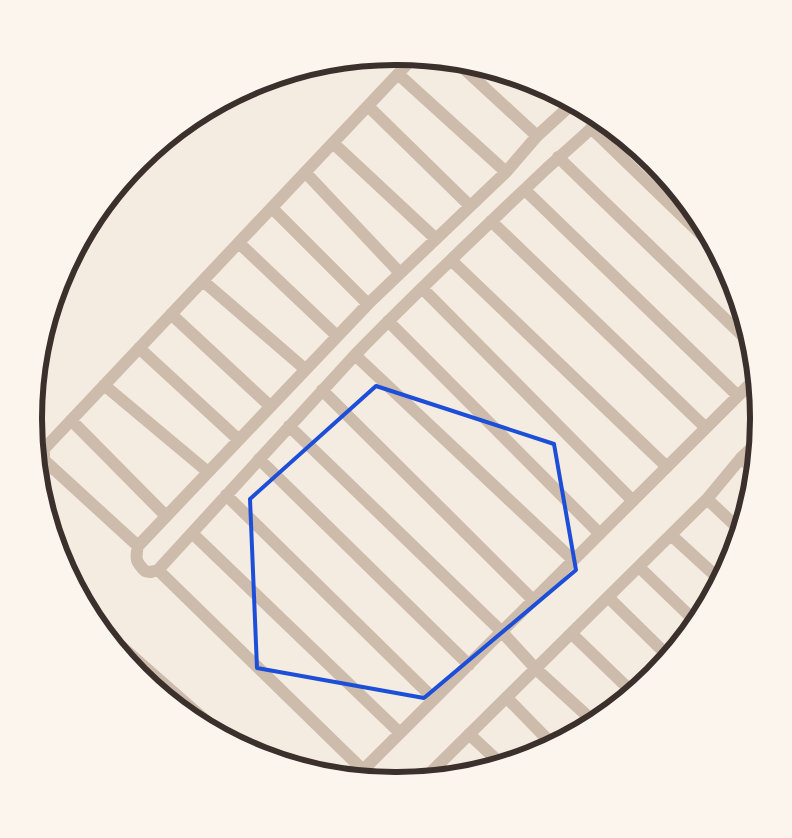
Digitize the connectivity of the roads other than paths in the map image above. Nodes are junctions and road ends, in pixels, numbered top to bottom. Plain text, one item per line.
1 (406, 65) edge
2 (469, 73) edge
3 (398, 74) junction
4 (368, 106) junction
5 (566, 109) edge
6 (594, 126) edge
7 (537, 136) junction
8 (609, 137) edge
9 (333, 143) junction
10 (558, 157) junction
11 (305, 172) junction
12 (506, 172) junction
13 (525, 190) junction
14 (470, 206) junction
15 (272, 208) junction
16 (491, 221) junction
17 (690, 222) edge
18 (436, 238) junction
19 (239, 243) junction
20 (451, 260) junction
21 (400, 272) junction
22 (203, 281) junction
23 (422, 288) junction
24 (368, 304) junction
25 (172, 314) junction
26 (388, 321) junction
27 (738, 331) edge
28 (336, 336) junction
29 (139, 348) junction
30 (355, 355) junction
31 (305, 369) junction
32 (104, 385) junction
33 (748, 386) edge
34 (322, 390) junction
35 (738, 396) junction
36 (270, 406) junction
37 (71, 420) junction
38 (290, 426) junction
39 (706, 428) junction
40 (239, 440) junction
41 (44, 450) edge
42 (748, 452) edge
43 (741, 458) junction
44 (259, 460) junction
45 (46, 461) edge
46 (746, 463) edge
47 (667, 467) junction
48 (208, 472) junction
49 (226, 495) junction
50 (707, 499) junction
51 (633, 501) junction
52 (166, 516) junction
53 (733, 524) edge
54 (192, 533) junction
55 (600, 534) junction
56 (671, 535) junction
57 (138, 546) junction
58 (573, 560) junction
59 (639, 567) junction
60 (158, 570) junction
61 (713, 575) edge
62 (608, 597) junction
63 (533, 600) junction
64 (689, 616) edge
65 (502, 632) junction
66 (572, 634) junction
67 (663, 651) edge
68 (141, 664) edge
69 (469, 665) junction
70 (536, 669) junction
71 (627, 687) edge
72 (506, 698) junction
73 (434, 699) junction
74 (182, 700) edge
75 (587, 716) edge
76 (400, 733) junction
77 (469, 734) junction
78 (547, 739) edge
79 (495, 758) edge
80 (438, 766) junction
81 (441, 769) edge
82 (355, 770) edge
83 (434, 770) edge
84 (362, 771) edge

1 - 3 lane
2 - 7 lane
3 - 4 lane
3 - 12 lane
4 - 9 lane
4 - 14 lane
5 - 7 lane
6 - 10 lane
7 - 12 lane
8 - 17 lane
9 - 11 lane
9 - 18 lane
10 - 13 lane
10 - 27 lane
11 - 15 lane
11 - 21 lane
12 - 14 lane
13 - 16 lane
13 - 35 lane
14 - 18 lane
15 - 19 lane
15 - 24 lane
16 - 20 lane
16 - 39 lane
18 - 21 lane
19 - 22 lane
19 - 28 lane
20 - 23 lane
20 - 47 lane
21 - 24 lane
22 - 25 lane
22 - 31 lane
23 - 26 lane
23 - 51 lane
24 - 28 lane
25 - 29 lane
25 - 36 lane
26 - 30 lane
26 - 55 lane
28 - 31 lane
29 - 32 lane
29 - 40 lane
30 - 34 lane
30 - 58 lane
31 - 36 lane
32 - 37 lane
32 - 48 lane
33 - 35 lane
34 - 38 lane
34 - 63 lane
35 - 39 lane
36 - 40 lane
37 - 41 lane
37 - 52 lane
38 - 44 lane
38 - 65 lane
39 - 47 lane
40 - 48 lane
42 - 43 lane
43 - 46 lane
43 - 50 lane
44 - 49 lane
44 - 69 lane
45 - 57 lane
47 - 51 lane
48 - 52 lane
49 - 54 lane
49 - 73 lane
50 - 53 lane
50 - 56 lane
51 - 55 lane
52 - 57 lane
54 - 60 lane
54 - 76 lane
55 - 58 lane
56 - 59 lane
56 - 61 lane
57 - 60 lane
58 - 63 lane
59 - 62 lane
59 - 64 lane
60 - 82 lane
62 - 66 lane
62 - 67 lane
63 - 65 lane
65 - 69 lane
65 - 70 lane
66 - 70 lane
66 - 71 lane
68 - 74 lane
69 - 73 lane
70 - 72 lane
70 - 75 lane
72 - 77 lane
72 - 78 lane
73 - 76 lane
76 - 84 lane
77 - 79 lane
77 - 80 lane
80 - 81 lane
80 - 83 lane

